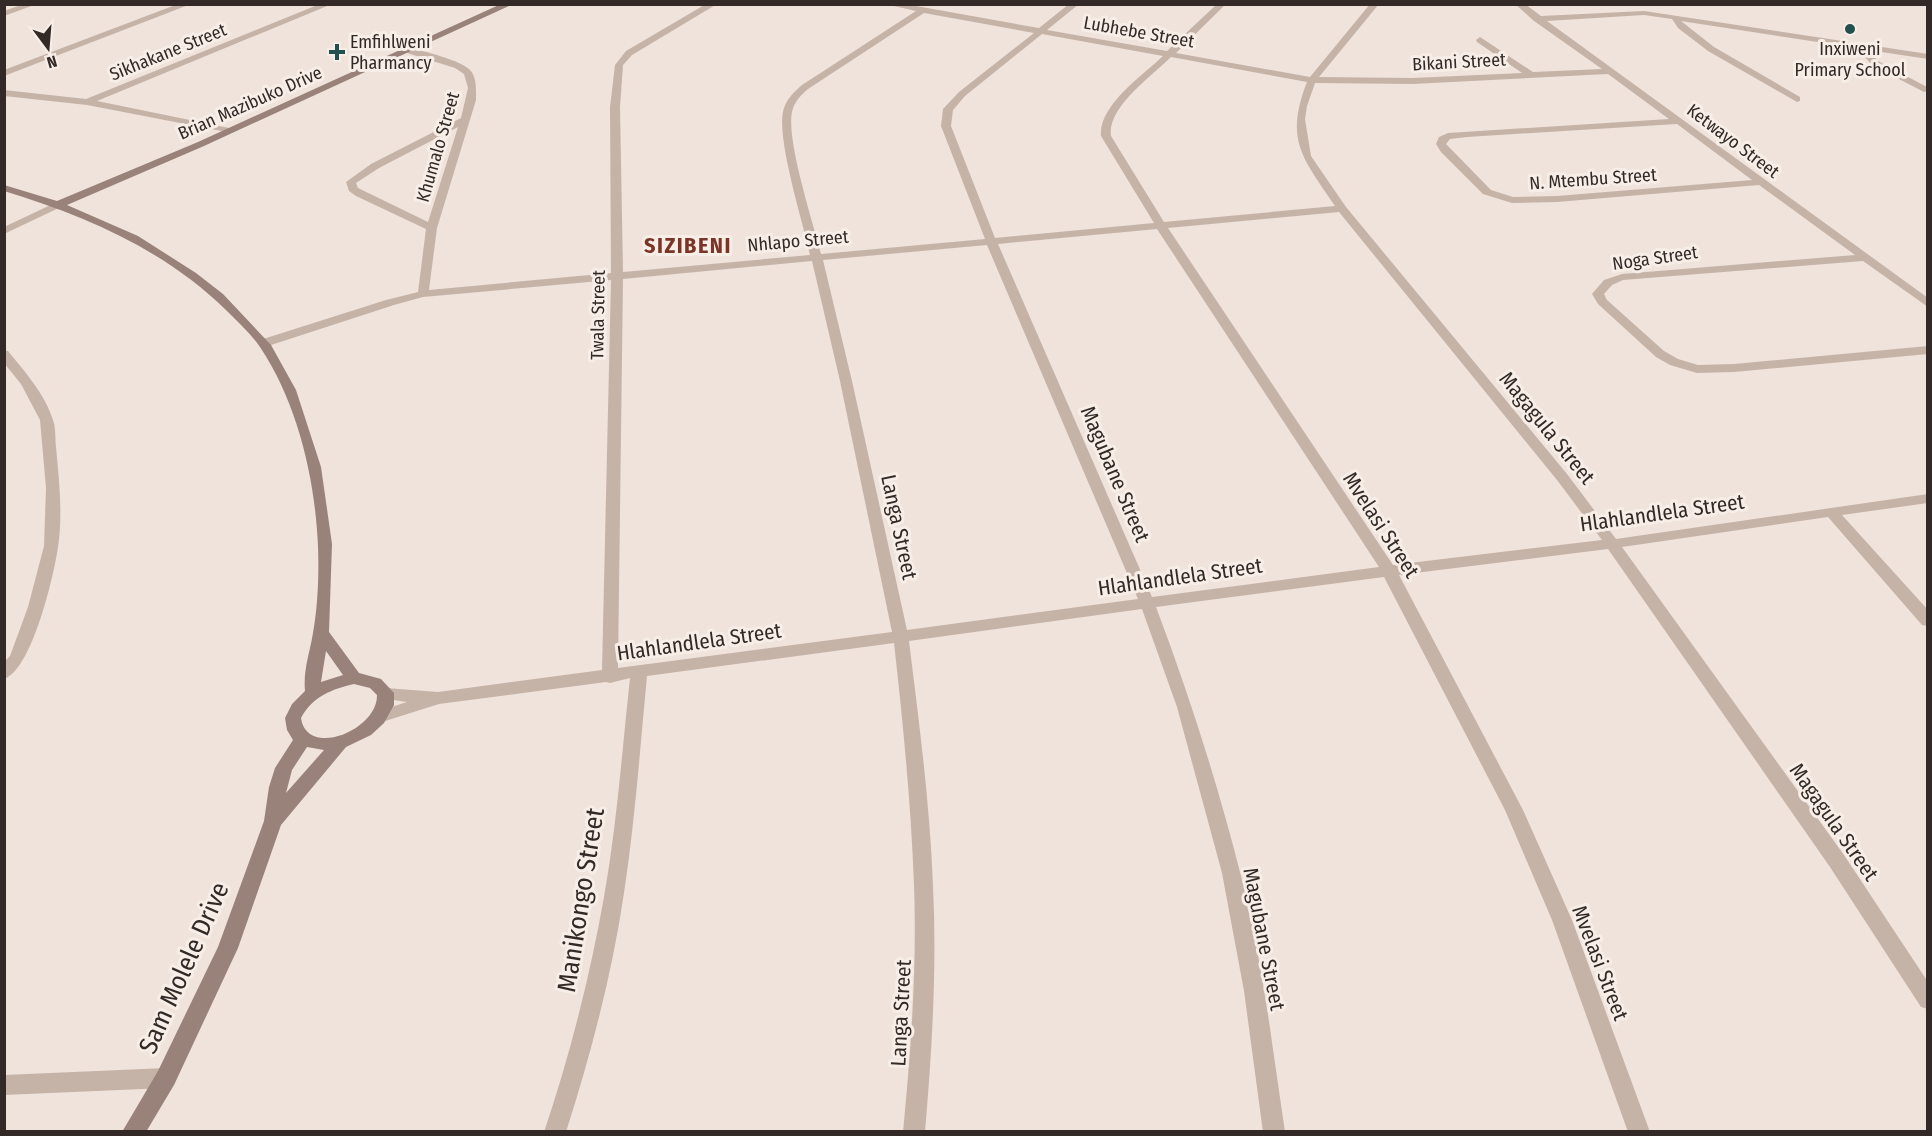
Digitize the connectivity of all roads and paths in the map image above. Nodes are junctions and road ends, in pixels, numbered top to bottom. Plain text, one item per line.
1 (33, 4) edge
2 (187, 4) edge
3 (328, 4) edge
4 (509, 4) edge
5 (713, 4) edge
6 (889, 4) edge
7 (1075, 4) edge
8 (1222, 4) edge
9 (1375, 4) edge
10 (1519, 4) edge
11 (923, 10) junction
12 (4, 14) edge
13 (1674, 17) junction
14 (1537, 18) junction
15 (1042, 31) junction
16 (1480, 39) dead end
17 (1860, 47) junction
18 (407, 50) junction
19 (1169, 54) junction
20 (1928, 57) edge
21 (1608, 71) junction
22 (4, 73) edge
23 (1531, 75) junction
24 (1312, 80) junction
25 (1924, 89) dead end
26 (4, 93) edge
27 (1797, 99) dead end
28 (87, 102) junction
29 (464, 120) junction
30 (1679, 121) junction
31 (229, 131) junction
32 (1761, 182) junction
33 (4, 188) edge
34 (59, 204) junction
35 (1342, 209) junction
36 (1162, 226) junction
37 (432, 228) junction
38 (4, 231) edge
39 (992, 241) junction
40 (818, 258) junction
41 (1864, 258) junction
42 (617, 276) junction
43 (423, 294) junction
44 (1928, 304) edge
45 (264, 344) junction
46 (1928, 350) edge
47 (4, 354) edge
48 (1928, 498) edge
49 (1831, 511) junction
50 (1612, 544) junction
51 (1389, 571) junction
52 (1147, 603) junction
53 (1928, 621) edge
54 (321, 634) junction
55 (900, 636) junction
56 (4, 673) edge
57 (639, 673) junction
58 (610, 677) junction
59 (354, 678) junction
60 (313, 693) junction
61 (386, 694) junction
62 (439, 699) junction
63 (382, 716) junction
64 (303, 739) junction
65 (340, 743) junction
66 (273, 821) junction
67 (1928, 999) edge
68 (166, 1078) junction
69 (4, 1085) edge
70 (133, 1131) edge
71 (555, 1131) edge
72 (914, 1131) edge
73 (1274, 1131) edge
74 (1639, 1131) edge

1 - 12 street
2 - 22 street
3 - 28 street, Sikhakane Street
4 - 18 street, Brian Mazibuko Drive
5 - 42 street, Twala Street
6 - 11 street, Lubhebe Street
7 - 15 street, Magubane Street
8 - 19 street, Mvelasi Street
9 - 24 street, Magagula Street
10 - 14 street, Ketwayo Street
11 - 15 street, Lubhebe Street
11 - 40 street, Langa Street
13 - 14 street
13 - 17 street
13 - 27 street
14 - 21 street, Ketwayo Street
15 - 19 street, Lubhebe Street
15 - 39 street, Magubane Street
16 - 23 street
17 - 20 street
17 - 25 street
18 - 29 street, Khumalo Street
18 - 31 street, Brian Mazibuko Drive
19 - 24 street, Lubhebe Street
19 - 36 street, Mvelasi Street
21 - 23 street, Bikani Street
21 - 30 street, Ketwayo Street
23 - 24 street, Bikani Street
24 - 35 street, Magagula Street
26 - 28 street
28 - 31 street
29 - 37 street, Khumalo Street
29 - 37 street
30 - 32 street, Ketwayo Street
30 - 32 street, N. Mtembu Street
31 - 34 street, Brian Mazibuko Drive
32 - 41 street, Ketwayo Street
33 - 34 street
34 - 38 street, Brian Mazibuko Drive
34 - 45 street
35 - 36 street, Nhlapo Street
35 - 50 street, Magagula Street
36 - 39 street, Nhlapo Street
36 - 51 street, Mvelasi Street
37 - 43 street, Khumalo Street
39 - 40 street, Nhlapo Street
39 - 52 street, Magubane Street
40 - 42 street, Nhlapo Street
40 - 55 street, Langa Street
41 - 44 street, Ketwayo Street
41 - 46 street, Noga Street
42 - 43 street, Nhlapo Street
42 - 58 street, Twala Street
43 - 45 street, Nhlapo Street
45 - 54 street
47 - 56 street
48 - 49 street, Hlahlandlela Street
49 - 50 street, Hlahlandlela Street
49 - 53 street
50 - 51 street, Hlahlandlela Street
50 - 67 street, Magagula Street
51 - 52 street, Hlahlandlela Street
51 - 74 street, Mvelasi Street
52 - 55 street, Hlahlandlela Street
52 - 73 street, Magubane Street
54 - 59 street
54 - 60 street
55 - 57 street, Hlahlandlela Street
55 - 72 street, Langa Street
57 - 58 street, Hlahlandlela Street
57 - 71 street, Manikongo Street
58 - 62 street, Hlahlandlela Street
59 - 60 street
59 - 61 street
60 - 64 street
61 - 62 street, Hlahlandlela Street
61 - 63 street
62 - 63 street, Hlahlandlela Street
63 - 65 street, Sam Molele Drive
64 - 65 street, Sam Molele Drive
64 - 66 street, Sam Molele Drive
65 - 66 street, Sam Molele Drive
66 - 68 street, Sam Molele Drive
68 - 69 street
68 - 70 street, Sam Molele Drive

